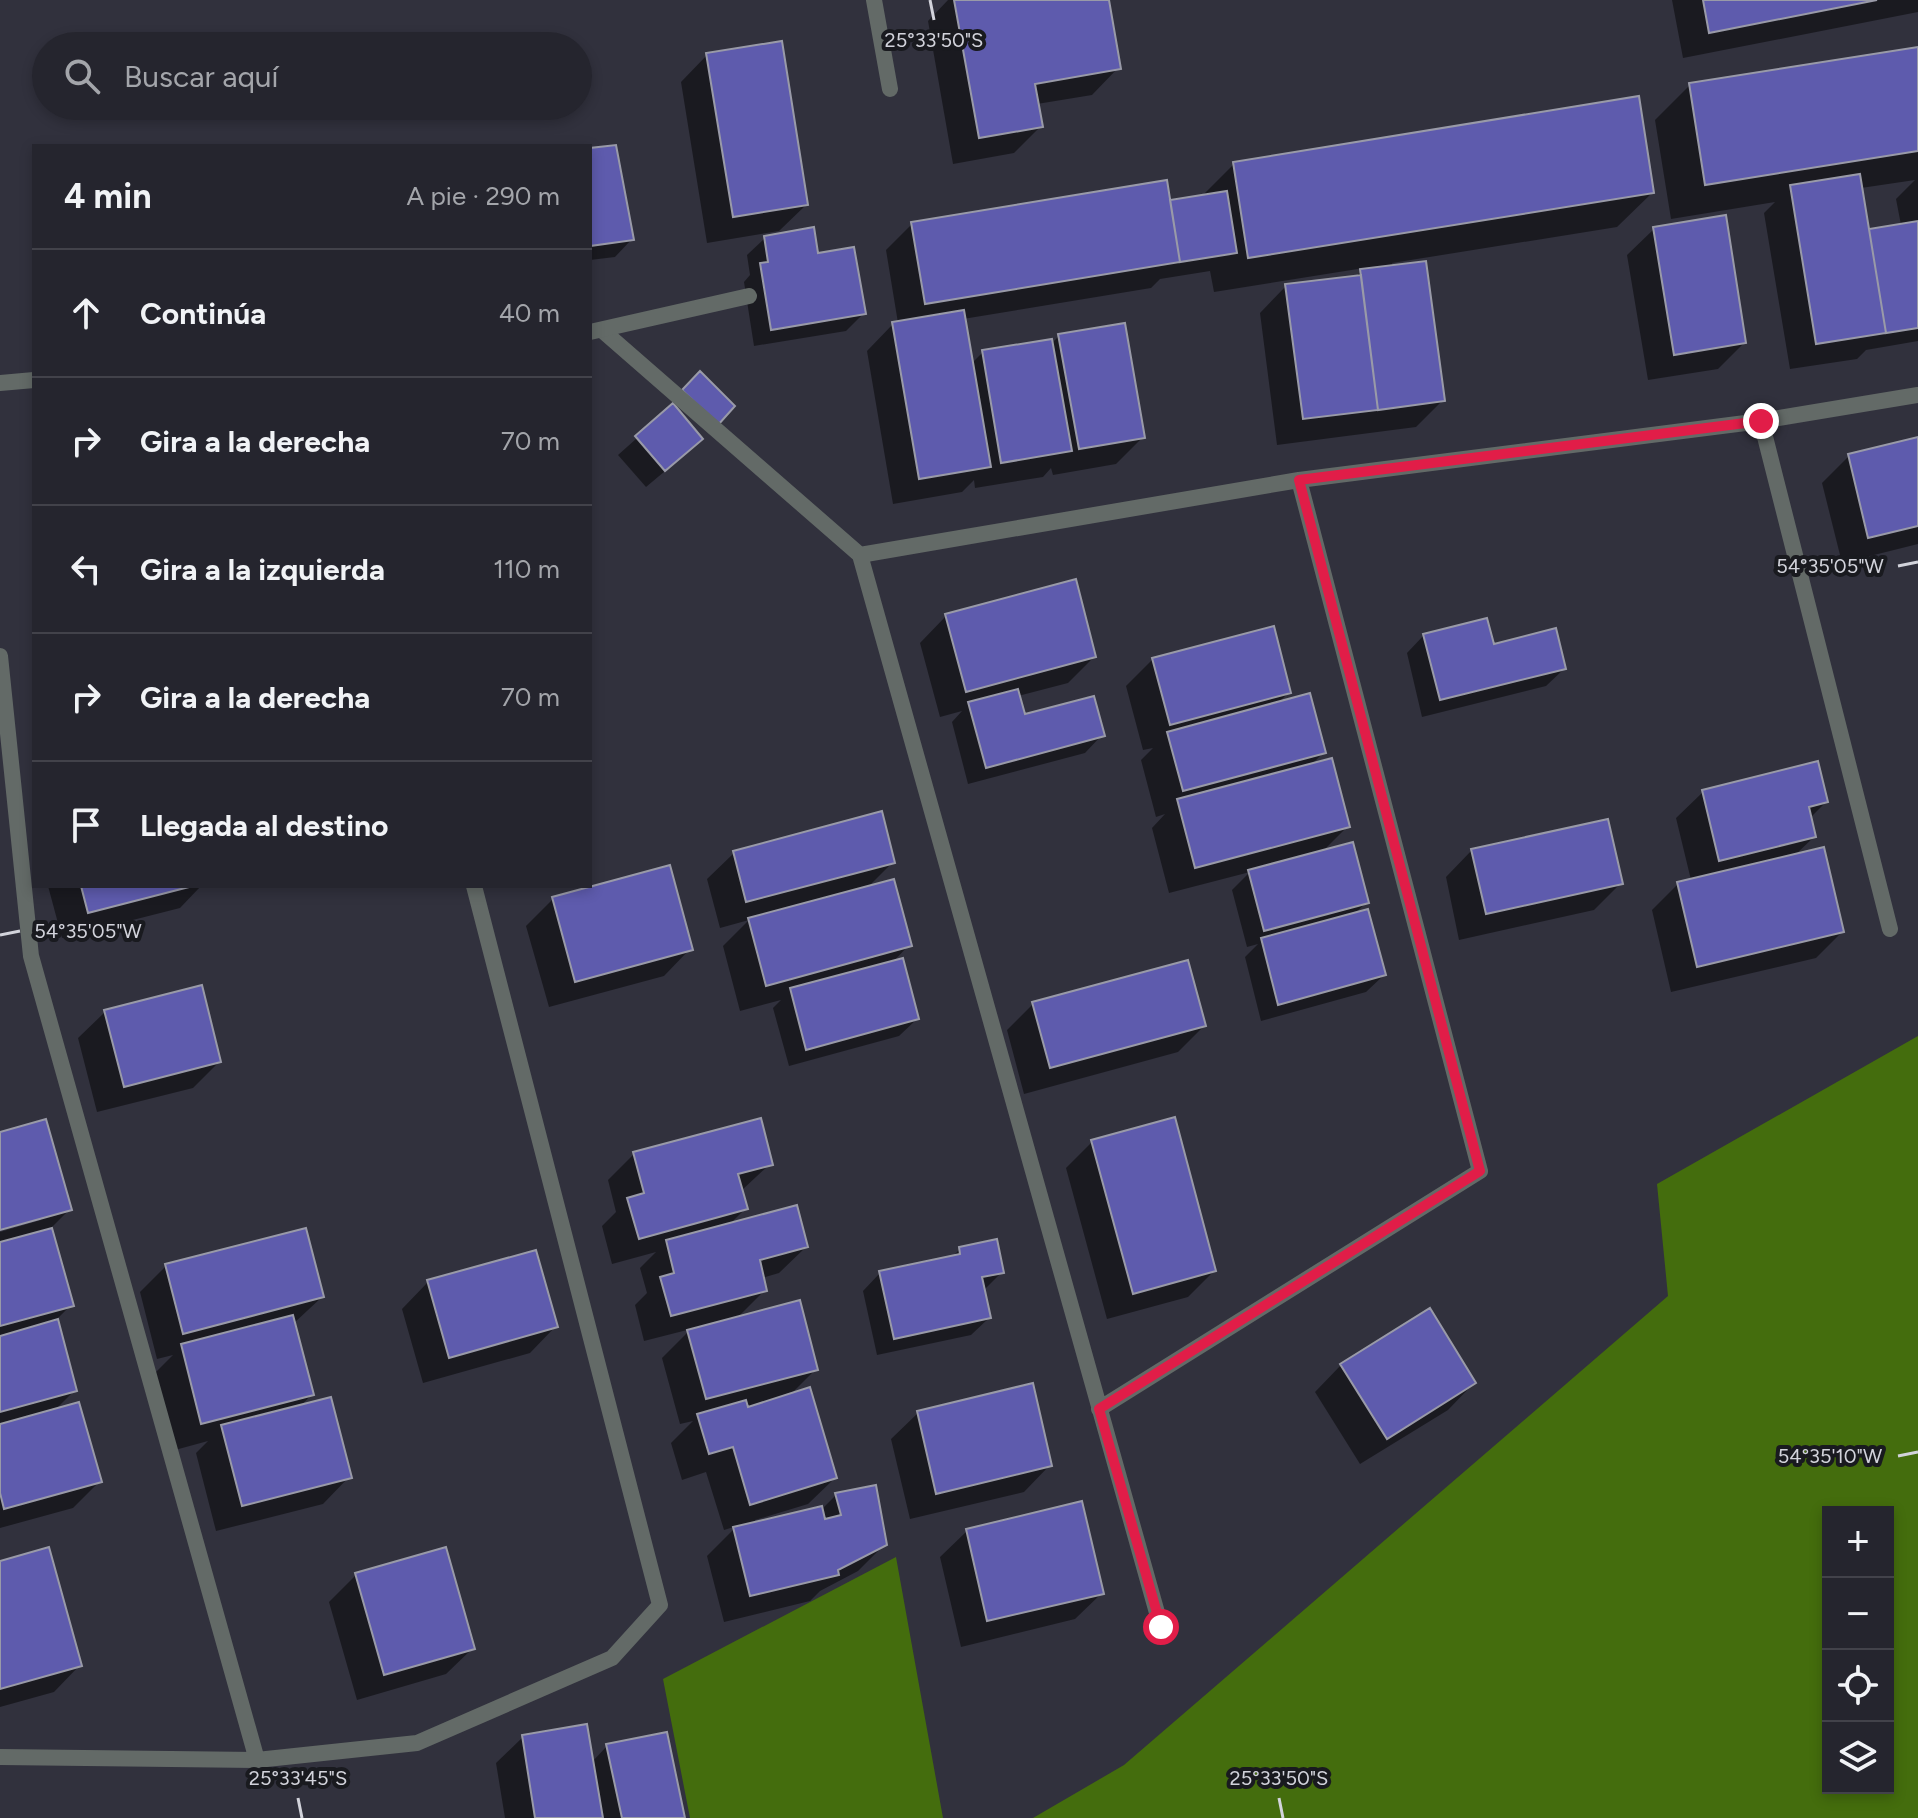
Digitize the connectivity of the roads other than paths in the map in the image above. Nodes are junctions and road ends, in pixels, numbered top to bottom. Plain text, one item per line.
1 (874, 0) edge
2 (890, 89) dead end
3 (749, 296) dead end
4 (597, 332) edge
5 (32, 380) edge
6 (0, 383) edge
7 (1918, 395) edge
8 (1761, 421) junction
9 (1299, 480) junction
10 (860, 555) junction
11 (0, 656) edge
12 (475, 888) edge
13 (1890, 929) dead end
14 (1099, 1409) junction
15 (1161, 1627) dead end
16 (0, 1757) edge
17 (257, 1760) junction

1 - 2 street
3 - 4 street
4 - 10 street
5 - 6 street
7 - 8 street
8 - 9 street
8 - 13 street
9 - 10 street
9 - 14 street
10 - 14 street
11 - 17 street
12 - 17 street
14 - 15 street
16 - 17 street

